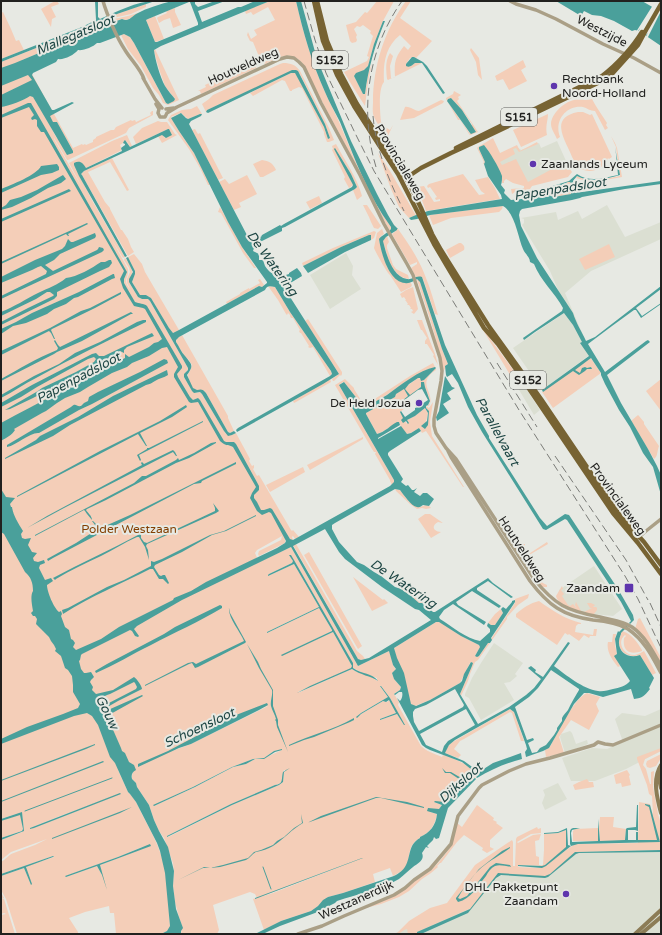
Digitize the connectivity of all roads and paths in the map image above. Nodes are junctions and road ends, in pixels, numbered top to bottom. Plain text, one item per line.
1 (103, 1) edge
2 (314, 1) edge
3 (317, 1) edge
4 (510, 1) edge
5 (660, 3) edge
6 (627, 55) junction
7 (661, 74) edge
8 (404, 177) junction
9 (516, 367) junction
10 (539, 390) dead end
11 (535, 399) junction
12 (541, 399) junction
13 (575, 453) junction
14 (472, 486) junction
15 (661, 519) edge
16 (637, 538) junction
17 (661, 565) edge
18 (661, 574) edge
19 (546, 593) junction
20 (542, 595) junction
21 (624, 625) junction
22 (629, 628) junction
23 (661, 666) edge
24 (661, 673) edge
25 (661, 725) edge
26 (661, 765) edge
27 (661, 772) edge
28 (661, 788) edge
29 (661, 813) edge
30 (661, 910) edge
31 (661, 917) edge
32 (298, 934) edge
33 (635, 934) edge
34 (641, 934) edge

1 - 14 street, Houtveldweg
2 - 8 main road, Provincialeweg / S152
3 - 8 main road, Provincialeweg / S152
4 - 6 street, Westzijde
5 - 6 main road, S151
6 - 7 street, Westzijde
6 - 8 main road, S151
8 - 9 main road, Provincialeweg / S152
9 - 11 main road, Provincialeweg / S152
9 - 12 main road, Provincialeweg / S152
10 - 12 main road
11 - 12 main road
11 - 13 main road, Provincialeweg / S152
12 - 13 main road, Provincialeweg / S152
13 - 16 main road, Provincialeweg / S152
14 - 19 street, Houtveldweg
14 - 20 street, Houtveldweg
15 - 16 street
16 - 17 main road, Provincialeweg / S152
16 - 18 main road, Provincialeweg / S152
19 - 20 street
19 - 21 street, Houtveldweg
20 - 21 street, Houtveldweg
21 - 22 street, Houtveldweg
22 - 23 street, Houtveldweg
22 - 24 street, Houtveldweg
25 - 32 street, Westzanerdijk
26 - 29 main road
27 - 28 main road
30 - 33 main road
31 - 34 main road

